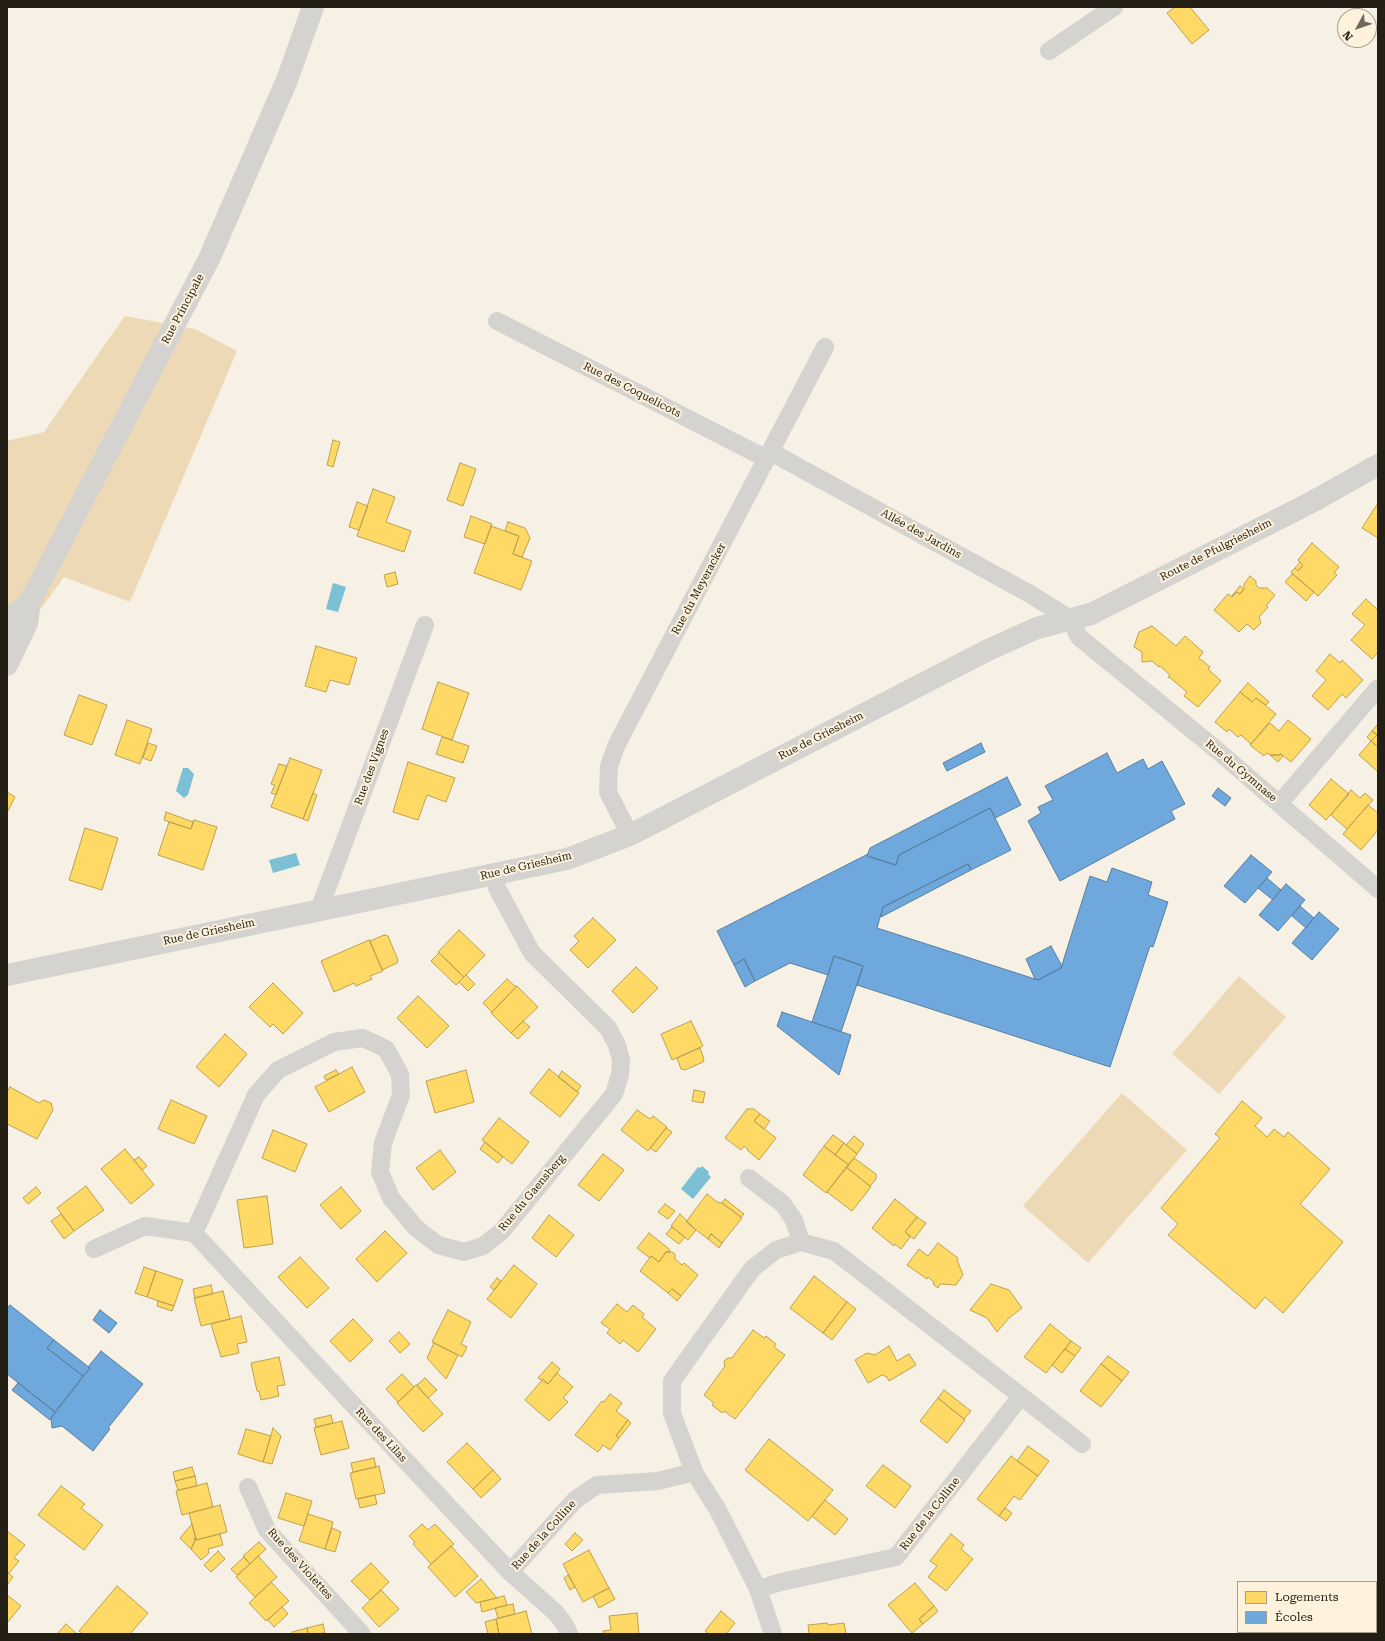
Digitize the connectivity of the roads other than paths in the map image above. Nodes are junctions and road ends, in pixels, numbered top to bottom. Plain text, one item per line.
1 (313, 7) edge
2 (1114, 7) edge
3 (1049, 51) dead end
4 (497, 321) dead end
5 (825, 347) dead end
6 (769, 455) junction
7 (1378, 465) edge
8 (30, 601) junction
9 (1059, 621) junction
10 (7, 622) edge
11 (425, 624) dead end
12 (7, 665) edge
13 (1378, 688) edge
14 (1279, 804) junction
15 (630, 835) junction
16 (494, 874) junction
17 (1378, 889) edge
18 (320, 910) junction
19 (7, 975) edge
20 (749, 1178) dead end
21 (194, 1233) junction
22 (801, 1242) junction
23 (94, 1249) dead end
24 (1021, 1396) junction
25 (1082, 1444) dead end
26 (694, 1472) junction
27 (248, 1487) dead end
28 (510, 1572) junction
29 (758, 1589) junction
30 (362, 1634) edge
31 (569, 1634) edge
32 (773, 1634) edge

1 - 8 street, Rue Principale
2 - 3 street
4 - 6 street, Rue des Coquelicots
5 - 6 street, Rue du Meyeracker
6 - 9 street, Allée des Jardins
6 - 15 street, Rue du Meyeracker
7 - 9 street, Route de Pfulgriesheim
8 - 10 street, Rue Principale
8 - 12 street, Rue Principale
9 - 14 street, Rue du Gymnase
9 - 15 street, Rue de Griesheim
11 - 18 street, Rue des Vignes
13 - 14 street
14 - 17 street, Rue du Gymnase
15 - 16 street, Rue de Griesheim
16 - 18 street, Rue de Griesheim
16 - 21 street, Rue du Gaensberg
18 - 19 street, Rue de Griesheim
20 - 22 street
21 - 23 street
21 - 28 street, Rue des Lilas
22 - 24 street
22 - 26 street
24 - 25 street
24 - 29 street, Rue de la Colline
26 - 28 street, Rue de la Colline
26 - 29 street
27 - 30 street, Rue des Violettes
28 - 31 street, Rue des Lilas
29 - 32 street

